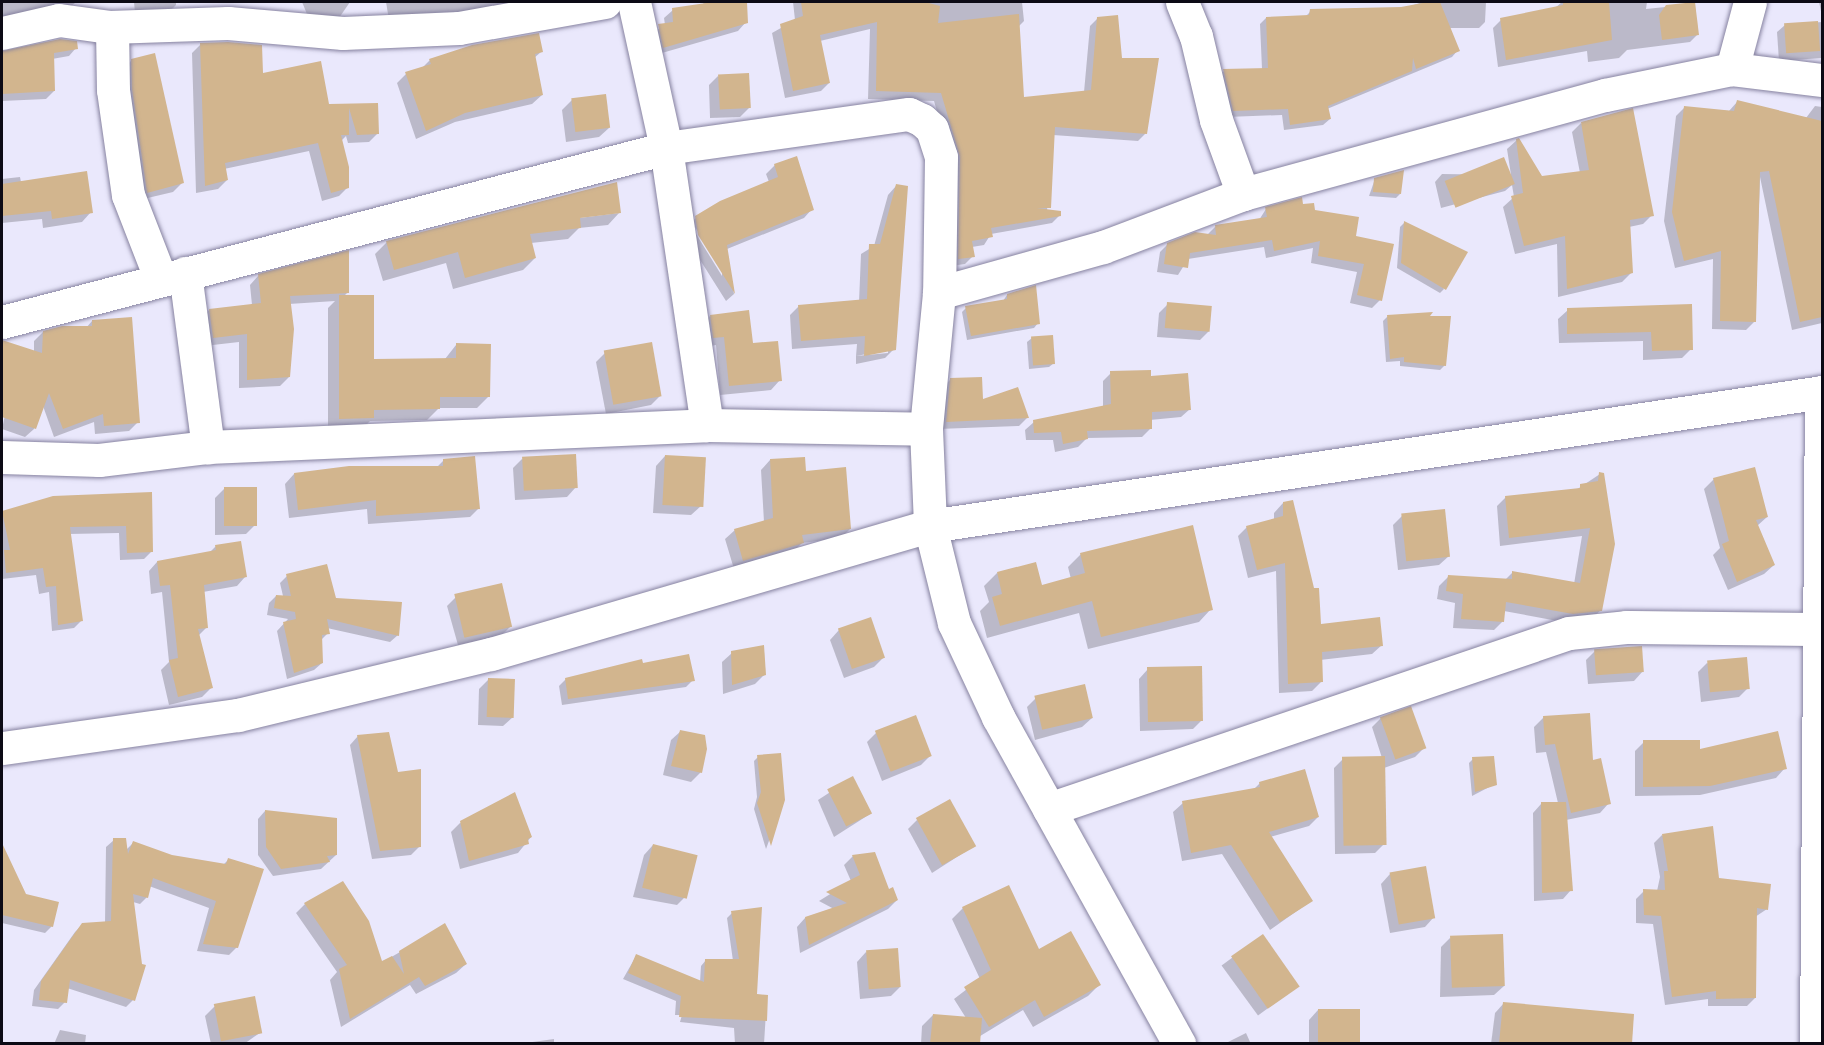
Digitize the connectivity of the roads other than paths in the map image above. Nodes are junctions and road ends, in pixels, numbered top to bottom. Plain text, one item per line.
1 (606, 2) edge
2 (634, 2) edge
3 (1182, 2) edge
4 (1750, 2) edge
5 (226, 12) edge
6 (112, 27) junction
7 (2, 33) edge
8 (1732, 69) junction
9 (1822, 80) edge
10 (666, 148) junction
11 (1243, 194) junction
12 (173, 277) junction
13 (939, 293) junction
14 (2, 322) edge
15 (1822, 392) edge
16 (707, 424) junction
17 (926, 429) junction
18 (208, 447) junction
19 (2, 457) edge
20 (930, 526) junction
21 (1818, 629) junction
22 (2, 748) edge
23 (1049, 809) junction
24 (1179, 1044) edge
25 (1816, 1044) edge

1 - 5 street
2 - 10 street
3 - 11 street
4 - 8 street
5 - 6 street
6 - 7 street
6 - 12 street
8 - 9 street
8 - 11 street
10 - 12 street
10 - 13 street
10 - 16 street
11 - 13 street
12 - 14 street
12 - 18 street
13 - 17 street
15 - 20 street
15 - 21 street
16 - 17 street
16 - 18 street
17 - 20 street
18 - 19 street
20 - 22 street
20 - 23 street
21 - 23 street
21 - 25 street
23 - 24 street

